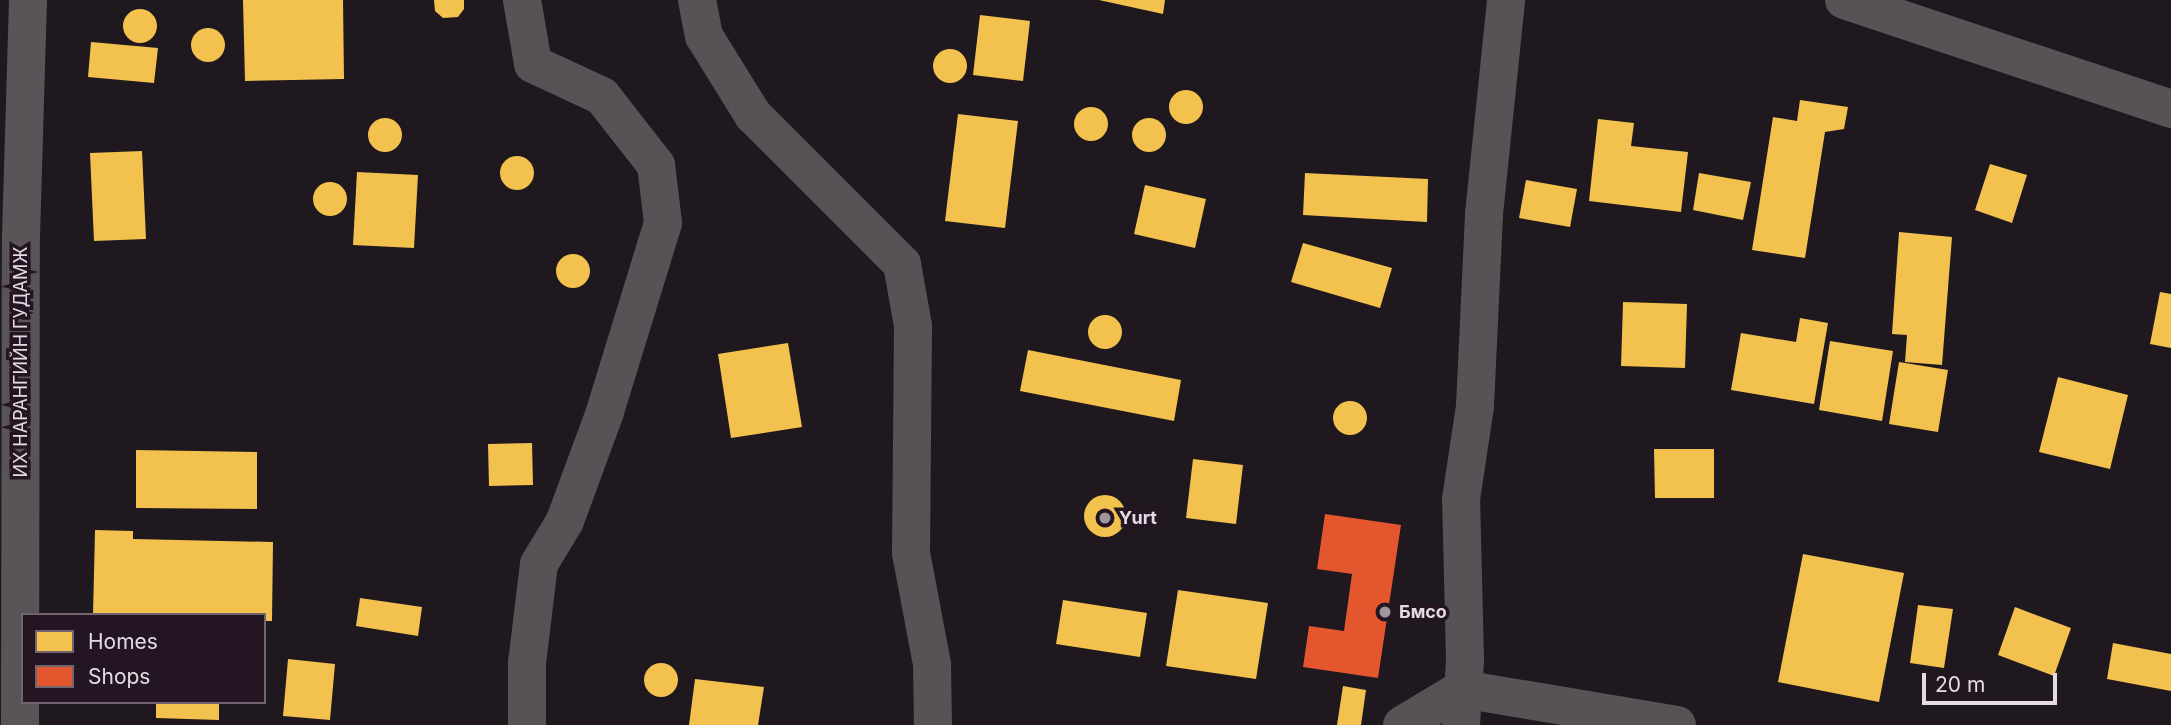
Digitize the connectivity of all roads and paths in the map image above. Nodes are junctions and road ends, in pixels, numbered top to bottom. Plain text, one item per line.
1 (29, 0) edge
2 (522, 0) edge
3 (697, 0) edge
4 (1506, 0) edge
5 (1844, 0) edge
6 (2171, 108) edge
7 (10, 595) edge
8 (1461, 707) edge
9 (20, 725) edge
10 (527, 725) edge
11 (933, 725) edge
12 (1402, 725) edge
13 (1677, 725) edge

1 - 7 main road, ИХ НАРАНГИЙН ГУДАМЖ
2 - 10 street
3 - 11 street
4 - 8 street
5 - 6 street
7 - 9 main road, ИХ НАРАНГИЙН ГУДАМЖ
8 - 12 street
8 - 13 street

